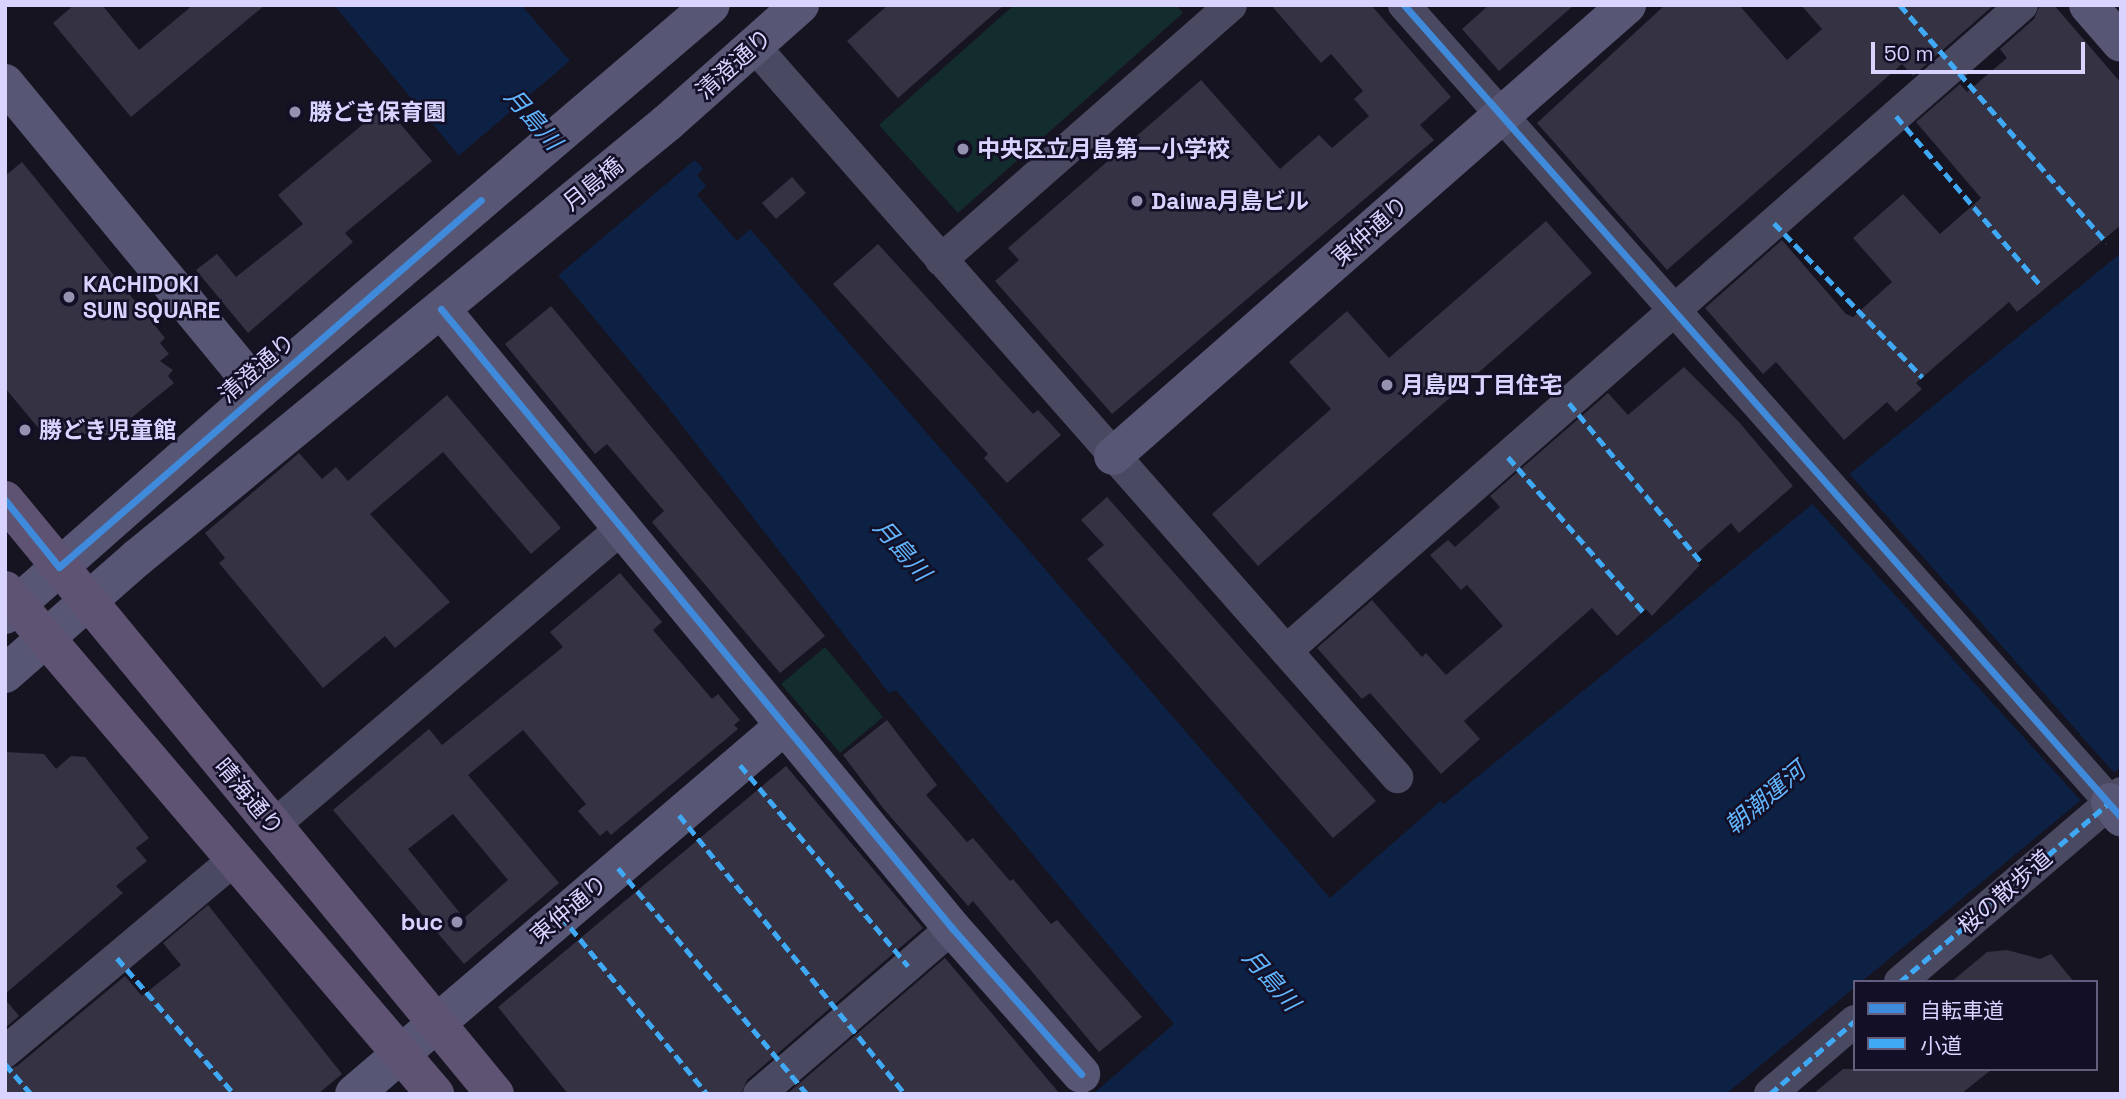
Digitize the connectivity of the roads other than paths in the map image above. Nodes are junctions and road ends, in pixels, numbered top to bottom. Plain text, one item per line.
1 (711, 5) edge
2 (800, 5) edge
3 (1231, 5) edge
4 (1404, 5) edge
5 (1627, 5) edge
6 (2022, 5) edge
7 (2088, 5) edge
8 (2121, 43) edge
9 (754, 46) junction
10 (5, 83) edge
11 (1501, 116) junction
12 (667, 123) joint
13 (941, 260) junction
14 (441, 309) junction
15 (1673, 312) junction
16 (259, 391) junction
17 (1113, 456) junction
18 (5, 500) edge
19 (623, 527) junction
20 (60, 567) junction
21 (89, 602) junction
22 (9, 603) edge
23 (48, 638) junction
24 (1286, 651) junction
25 (5, 674) edge
26 (785, 726) junction
27 (1397, 777) dead end
28 (2114, 801) edge
29 (273, 826) junction
30 (236, 858) junction
31 (952, 928) junction
32 (1902, 980) edge
33 (436, 1022) junction
34 (1853, 1023) edge
35 (5, 1052) edge
36 (402, 1053) junction
37 (1081, 1074) dead end
38 (354, 1094) edge
39 (435, 1094) edge
40 (495, 1094) edge
41 (759, 1094) edge
42 (1770, 1094) edge

1 - 16 street, 清澄通り
2 - 9 street, 清澄通り
3 - 13 street
4 - 11 street
5 - 11 street, 東仲通り
6 - 15 street
7 - 8 street
9 - 12 street, 清澄通り
9 - 13 street
10 - 16 street
11 - 15 street
11 - 17 street, 東仲通り
12 - 14 street, 月島橋
13 - 17 street
14 - 19 street
14 - 21 street
15 - 24 street
15 - 28 street
16 - 20 street, 清澄通り
17 - 24 street
18 - 20 main road, 晴海通り
19 - 26 street
19 - 29 street
20 - 21 main road, 晴海通り
20 - 22 street, 清澄通り
21 - 23 street
21 - 29 main road, 晴海通り
22 - 23 main road
23 - 25 street
23 - 30 main road
24 - 27 street
26 - 31 street
26 - 33 street, 東仲通り
28 - 32 street, 桜の散歩道
29 - 33 main road, 晴海通り
30 - 35 street
30 - 36 main road
31 - 37 street
31 - 41 street
33 - 36 street, 東仲通り
33 - 40 main road, 晴海通り
34 - 42 street
36 - 38 street, 東仲通り
36 - 39 main road

